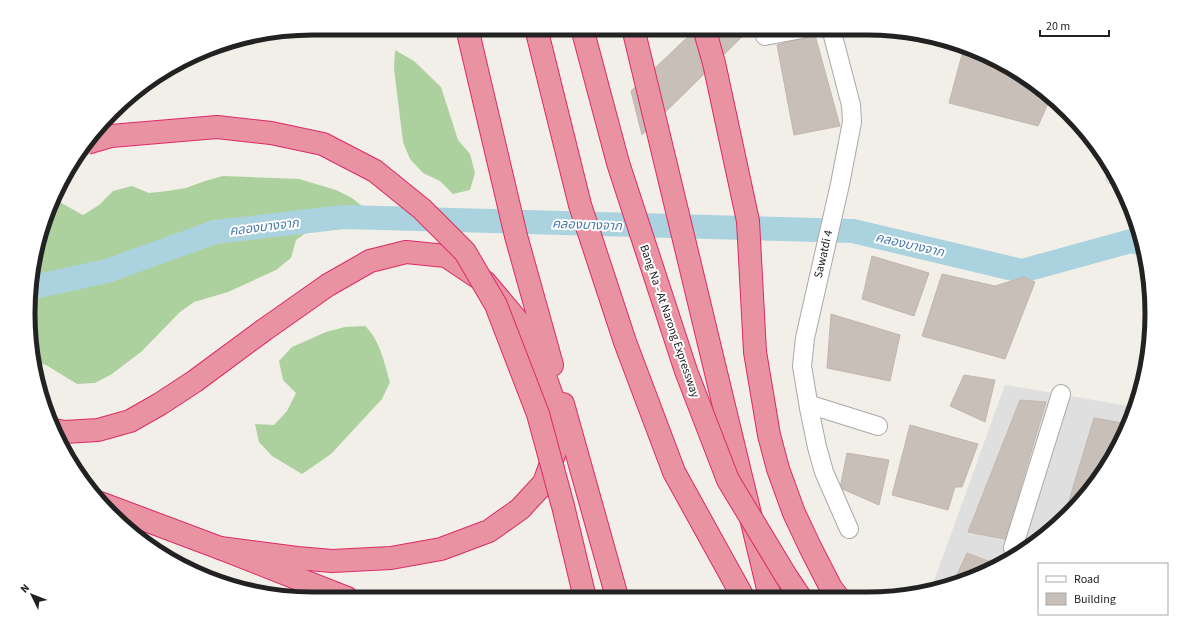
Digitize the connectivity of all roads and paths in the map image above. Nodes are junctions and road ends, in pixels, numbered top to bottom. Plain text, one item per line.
1 (469, 35) edge
2 (538, 35) edge
3 (584, 35) edge
4 (635, 35) edge
5 (706, 35) edge
6 (770, 35) edge
7 (833, 35) edge
8 (765, 36) dead end
9 (95, 141) edge
10 (1061, 394) dead end
11 (809, 408) junction
12 (878, 426) dead end
13 (61, 431) edge
14 (116, 509) edge
15 (849, 529) dead end
16 (1018, 547) edge
17 (220, 548) junction
18 (332, 592) edge
19 (584, 592) edge
20 (616, 592) edge
21 (740, 592) edge
22 (769, 592) edge
23 (797, 592) edge
24 (834, 592) edge

1 - 20 highway
2 - 21 highway
3 - 23 highway, Bang Na - At Narong Expressway, bridge
4 - 22 highway, bridge
5 - 24 highway
6 - 8 street
7 - 11 street, Sawatdi 4
9 - 19 highway, bridge
10 - 16 street
11 - 12 street
11 - 15 street, Sawatdi 4
13 - 17 highway
14 - 17 highway
17 - 18 highway

